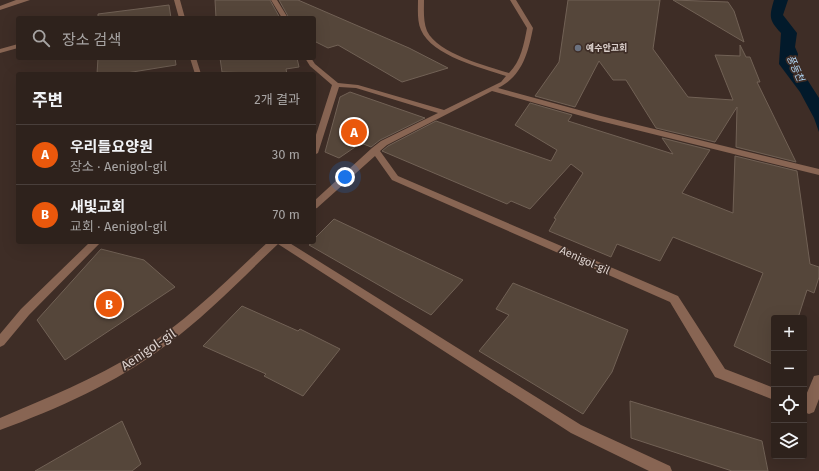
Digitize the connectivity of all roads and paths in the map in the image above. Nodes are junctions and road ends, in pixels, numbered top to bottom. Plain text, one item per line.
1 (27, 0) edge
2 (177, 0) edge
3 (274, 0) edge
4 (421, 0) edge
5 (513, 0) edge
6 (0, 8) edge
7 (181, 16) edge
8 (284, 16) edge
9 (16, 47) edge
10 (0, 51) edge
11 (194, 60) edge
12 (309, 60) edge
13 (197, 72) edge
14 (511, 76) junction
15 (336, 85) junction
16 (492, 89) junction
17 (444, 112) junction
18 (316, 147) edge
19 (375, 150) junction
20 (819, 172) edge
21 (316, 204) edge
22 (94, 244) edge
23 (272, 244) edge
24 (284, 244) edge
25 (0, 342) edge
26 (819, 380) edge
27 (771, 393) edge
28 (807, 407) edge
29 (0, 424) edge
30 (666, 471) edge

1 - 6 street
2 - 7 street
3 - 8 street
4 - 14 street
5 - 14 street
9 - 10 street
11 - 13 street
12 - 15 street
14 - 16 street
15 - 17 street
15 - 18 street
16 - 17 street
16 - 20 street
17 - 19 street
19 - 21 street
19 - 27 street, Aenigol-gil
22 - 25 street
23 - 29 street, Aenigol-gil
24 - 30 street
26 - 28 street

